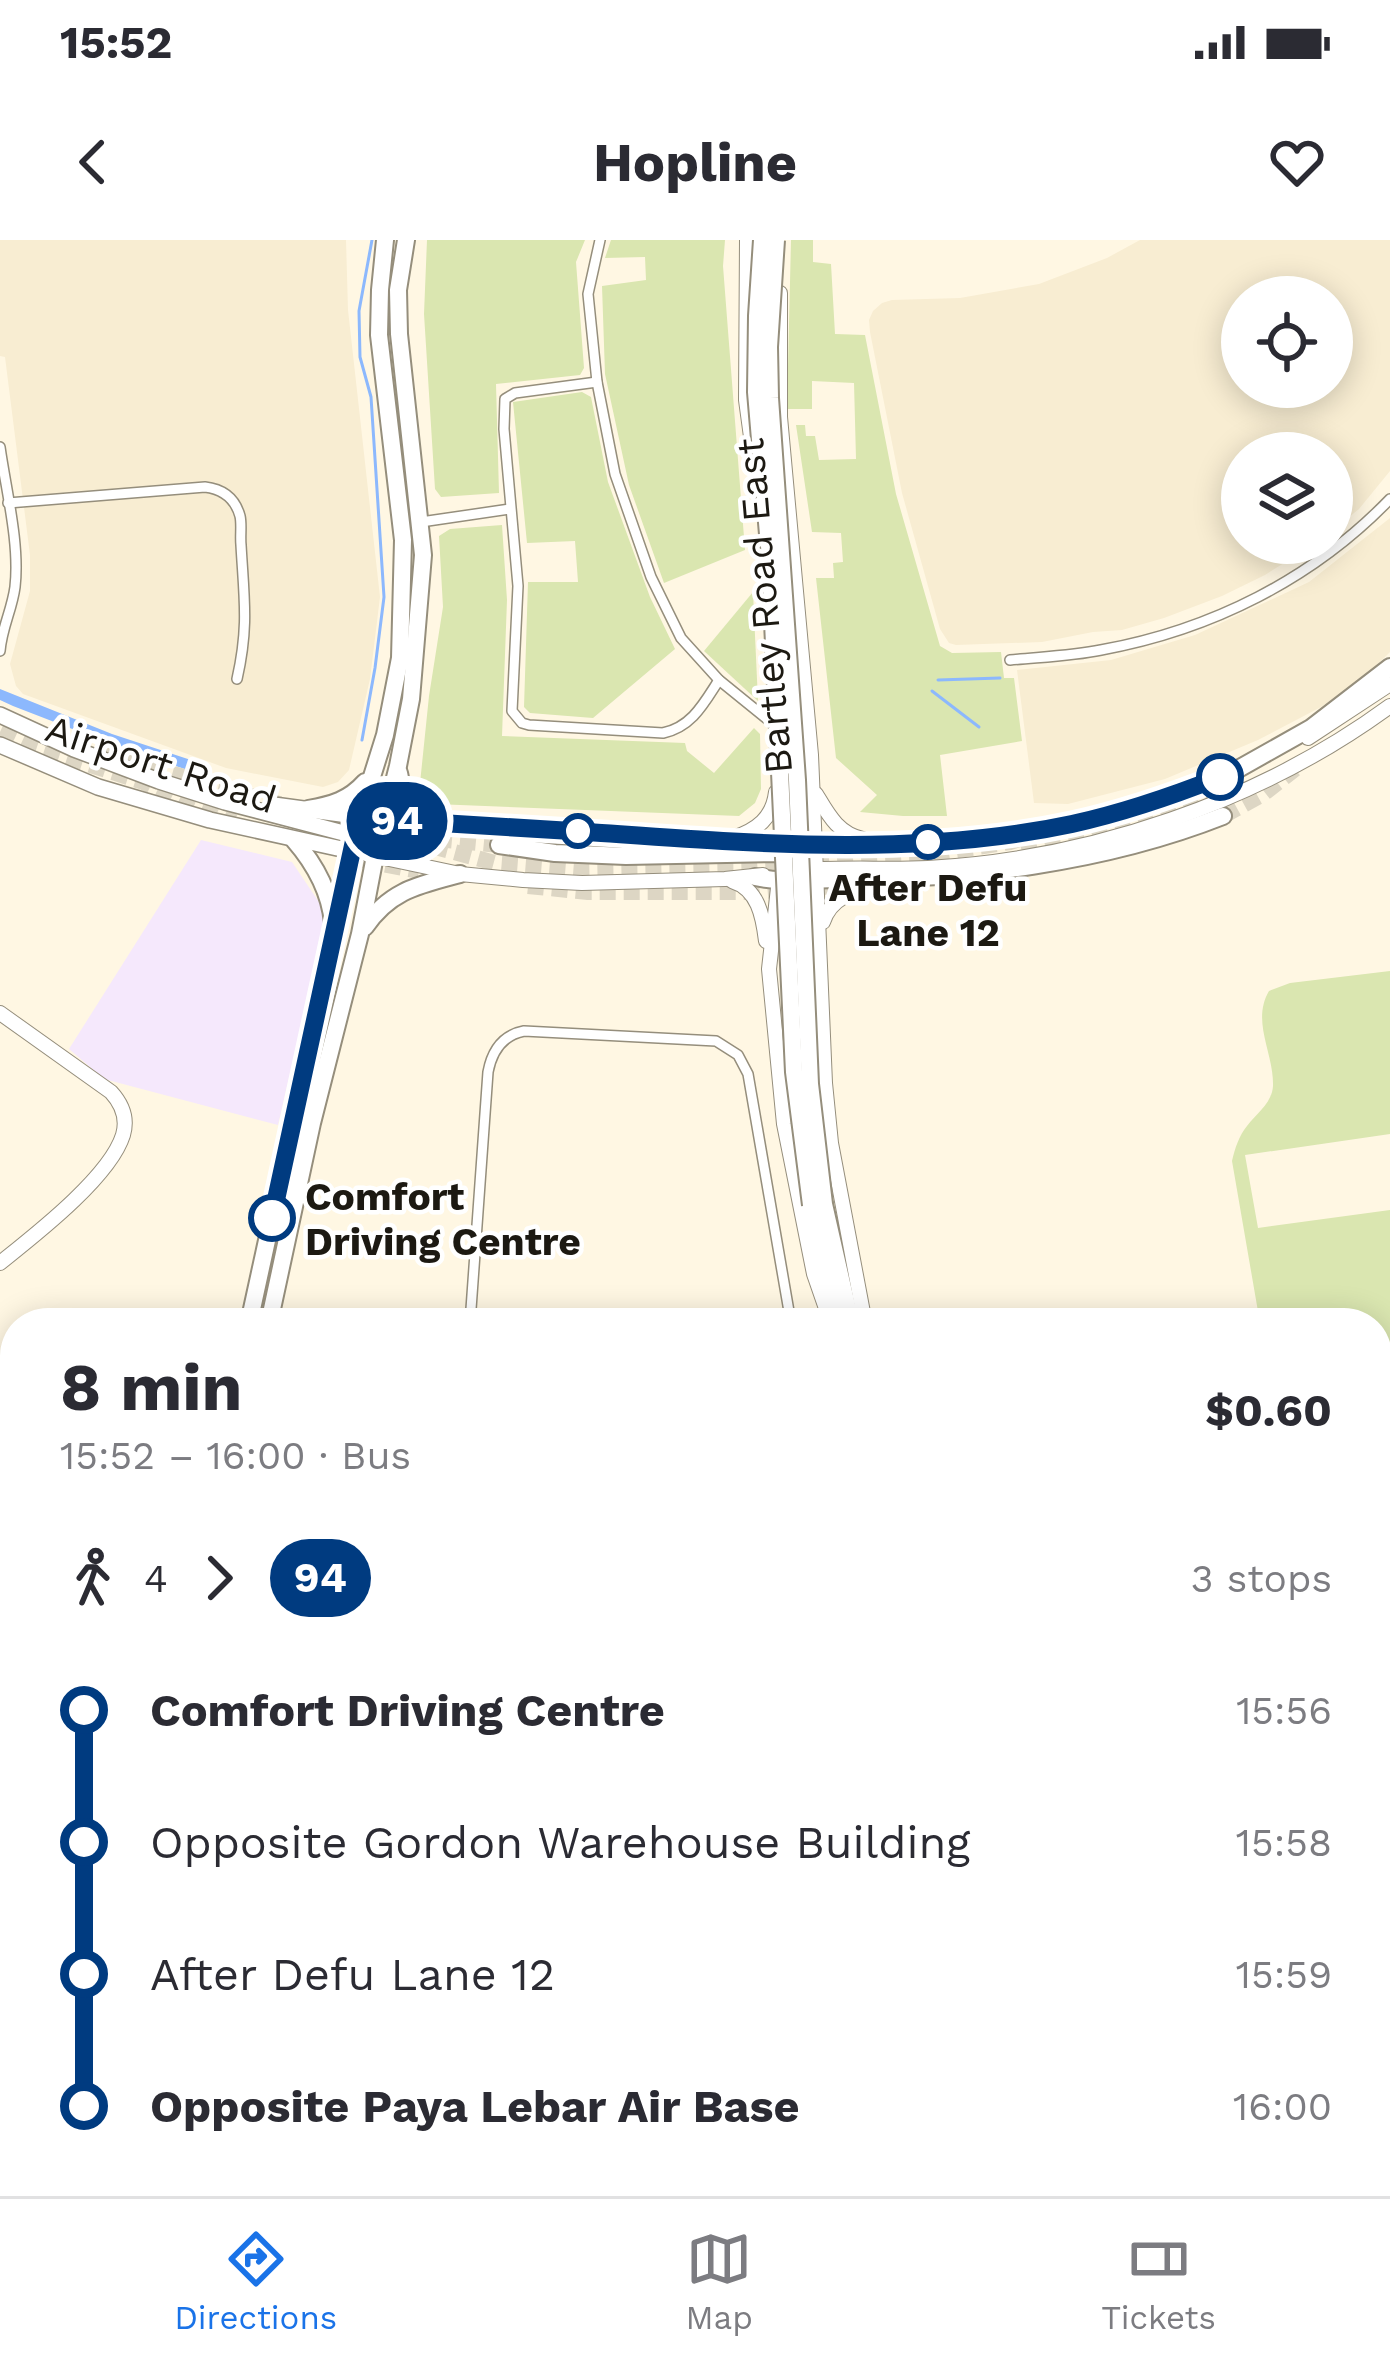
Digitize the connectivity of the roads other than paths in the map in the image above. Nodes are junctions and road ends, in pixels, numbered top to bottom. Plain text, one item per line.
1 (406, 240) edge
2 (600, 240) edge
3 (747, 240) edge
4 (762, 240) edge
5 (779, 240) edge
6 (385, 242) edge
7 (745, 318) junction
8 (780, 321) junction
9 (597, 382) junction
10 (0, 447) edge
11 (417, 495) junction
12 (1390, 499) edge
13 (8, 503) junction
14 (399, 506) junction
15 (510, 508) junction
16 (421, 522) junction
17 (403, 540) junction
18 (764, 577) junction
19 (795, 579) junction
20 (0, 634) edge
21 (0, 651) edge
22 (1010, 660) dead end
23 (1390, 667) edge
24 (237, 679) dead end
25 (719, 680) junction
26 (1390, 684) edge
27 (0, 698) edge
28 (1390, 706) edge
29 (0, 715) edge
30 (767, 715) junction
31 (22, 725) junction
32 (0, 745) edge
33 (398, 766) junction
34 (1231, 773) junction
35 (370, 776) junction
36 (159, 781) junction
37 (813, 790) junction
38 (1145, 804) junction
39 (308, 809) junction
40 (1223, 816) tunnel mouth
41 (385, 820) junction
42 (1165, 820) junction
43 (438, 824) junction
44 (355, 835) junction
45 (294, 840) junction
46 (729, 840) junction
47 (816, 844) junction
48 (889, 844) junction
49 (500, 845) tunnel mouth
50 (375, 856) junction
51 (779, 862) junction
52 (460, 874) junction
53 (817, 874) junction
54 (755, 877) joint
55 (725, 879) junction
56 (891, 880) junction
57 (360, 934) junction
58 (820, 934) junction
59 (333, 941) junction
60 (770, 969) junction
61 (0, 1012) edge
62 (817, 1204) junction
63 (0, 1263) edge
64 (251, 1308) edge
65 (272, 1308) edge
66 (471, 1308) edge
67 (788, 1308) edge
68 (828, 1308) edge
69 (832, 1308) edge
70 (847, 1308) edge
71 (862, 1308) edge

1 - 11 highway
2 - 9 street
3 - 7 main road, Bartley Road East
4 - 62 highway, bridge
5 - 8 main road, Bartley Road East
5 - 62 highway, bridge
6 - 14 highway
7 - 8 main road
7 - 18 main road, Bartley Road East
8 - 19 main road, Bartley Road East
9 - 15 street
9 - 25 street
10 - 13 street
11 - 14 highway
11 - 16 highway
12 - 22 street
13 - 20 street
13 - 24 street
14 - 17 highway
15 - 16 street
15 - 25 street
16 - 17 street
16 - 33 highway
17 - 35 highway
18 - 19 main road
18 - 30 main road, Bartley Road East
19 - 37 main road, Bartley Road East
20 - 21 street
23 - 34 highway
25 - 30 street
26 - 34 main road, Airport Road
27 - 31 main road
28 - 42 main road
29 - 31 main road, Airport Road
30 - 46 main road, Bartley Road East
31 - 36 main road, Airport Road
32 - 45 main road, Airport Road
33 - 41 highway
33 - 43 highway
34 - 38 main road, Airport Road
35 - 39 highway
35 - 44 highway
36 - 39 main road, Airport Road
36 - 44 main road, Airport Road
37 - 47 main road, Bartley Road East
37 - 48 main road
38 - 42 main road
38 - 48 main road, Airport Road
39 - 44 main road, Airport Road
40 - 56 highway
41 - 43 main road, Airport Road
41 - 44 main road, Airport Road
41 - 50 highway
42 - 53 main road
43 - 46 main road, Airport Road
44 - 45 main road, Airport Road
44 - 50 main road, Airport Road
44 - 59 highway
45 - 59 highway
46 - 51 main road, Airport Road
47 - 48 main road, Airport Road
47 - 51 main road, Airport Road
47 - 53 main road, Bartley Road East
49 - 51 highway
50 - 52 main road, Airport Road
50 - 57 highway
51 - 53 highway
51 - 53 highway
51 - 54 highway
51 - 60 main road
52 - 55 main road, Airport Road
52 - 57 highway
53 - 56 highway
53 - 58 main road, Bartley Road East
54 - 55 main road, Airport Road
55 - 60 main road
56 - 58 main road
57 - 65 highway
58 - 71 main road, Bartley Road East
59 - 64 highway
60 - 68 main road
61 - 63 main road
62 - 69 highway
62 - 70 highway
66 - 67 street

